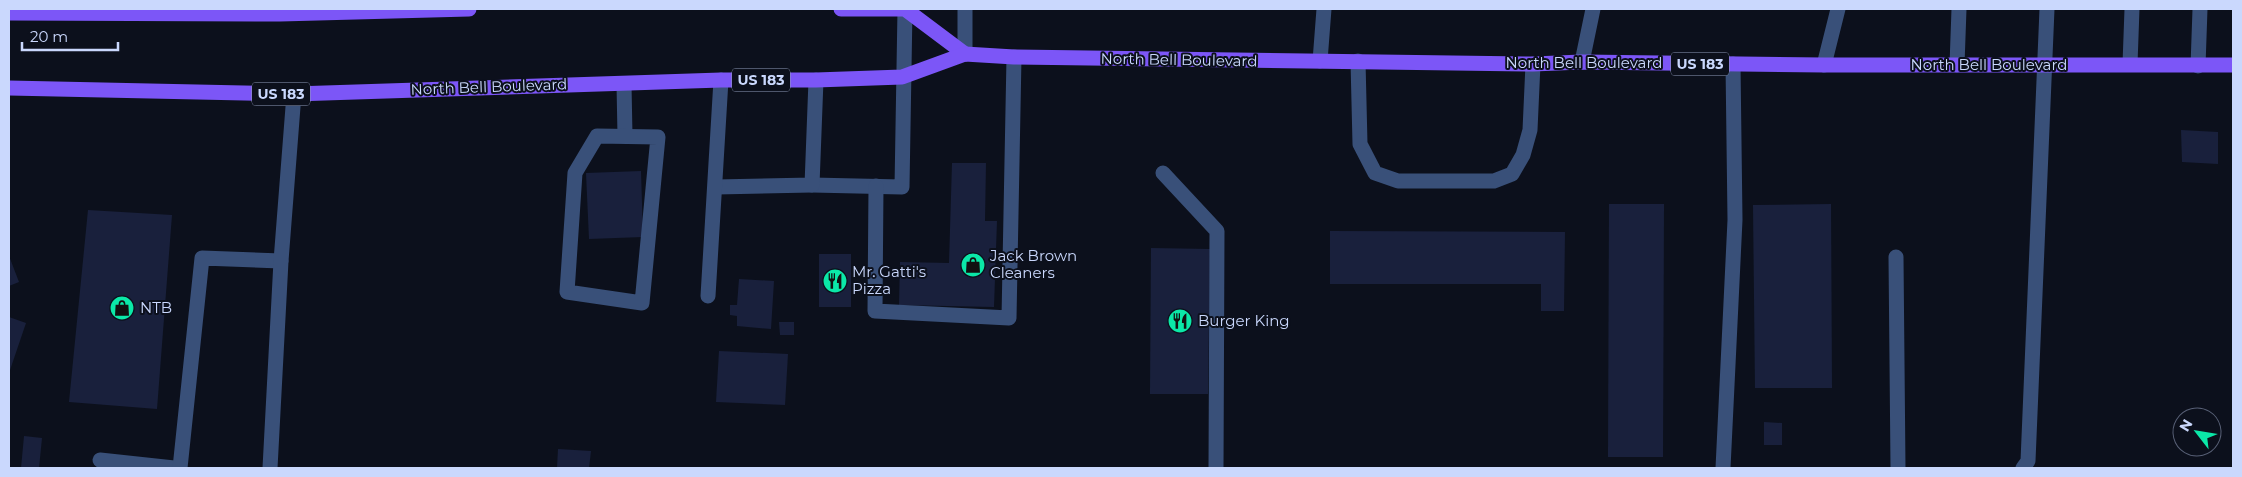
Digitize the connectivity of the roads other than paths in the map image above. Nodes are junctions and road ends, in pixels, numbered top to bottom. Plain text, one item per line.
1 (469, 9) edge
2 (841, 9) edge
3 (905, 9) edge
4 (965, 9) edge
5 (1324, 9) edge
6 (1593, 9) edge
7 (1838, 9) edge
8 (1959, 9) edge
9 (2047, 9) edge
10 (2132, 9) edge
11 (2200, 9) edge
12 (280, 11) edge
13 (9, 13) edge
14 (965, 54) junction
15 (1014, 58) junction
16 (1320, 61) junction
17 (1358, 61) junction
18 (1582, 62) junction
19 (1533, 64) junction
20 (1733, 64) junction
21 (2130, 64) junction
22 (1824, 65) junction
23 (1957, 65) junction
24 (2043, 65) junction
25 (2233, 65) edge
26 (2198, 66) junction
27 (902, 77) junction
28 (721, 80) junction
29 (816, 80) junction
30 (624, 84) junction
31 (9, 88) edge
32 (294, 94) junction
33 (625, 136) junction
34 (1163, 173) dead end
35 (812, 185) junction
36 (876, 186) junction
37 (716, 187) junction
38 (1896, 257) dead end
39 (281, 261) junction
40 (708, 296) dead end
41 (100, 460) dead end
42 (174, 468) edge
43 (180, 468) edge
44 (270, 468) edge
45 (1216, 468) edge
46 (1723, 468) edge
47 (1898, 468) edge
48 (2023, 468) edge

1 - 12 main road
2 - 3 main road
3 - 14 main road
3 - 27 street
4 - 14 street
5 - 16 street
6 - 18 street
7 - 22 street
8 - 23 street
9 - 24 street
10 - 21 street
11 - 26 street
12 - 13 main road
14 - 15 main road, North Bell Boulevard / US 183
14 - 27 main road, North Bell Boulevard / US 183
15 - 16 main road, North Bell Boulevard / US 183
15 - 36 street
16 - 17 main road, North Bell Boulevard / US 183
17 - 19 main road, North Bell Boulevard / US 183
17 - 19 street
18 - 19 main road, North Bell Boulevard / US 183
18 - 20 main road, North Bell Boulevard / US 183
20 - 22 main road, North Bell Boulevard / US 183
20 - 46 street
21 - 24 main road, North Bell Boulevard / US 183
21 - 26 main road, North Bell Boulevard / US 183
22 - 23 main road, North Bell Boulevard / US 183
23 - 24 main road, North Bell Boulevard / US 183
24 - 48 street
25 - 26 main road, North Bell Boulevard / US 183
27 - 29 main road, North Bell Boulevard / US 183
27 - 36 street
28 - 29 main road, North Bell Boulevard / US 183
28 - 30 main road, North Bell Boulevard / US 183
28 - 37 street
29 - 35 street
30 - 32 main road, North Bell Boulevard / US 183
30 - 33 street
31 - 32 main road, North Bell Boulevard / US 183
32 - 39 street
33 - 33 street
34 - 45 street
35 - 36 street
35 - 37 street
37 - 40 street
38 - 47 street
39 - 43 street
39 - 44 street
41 - 42 street

